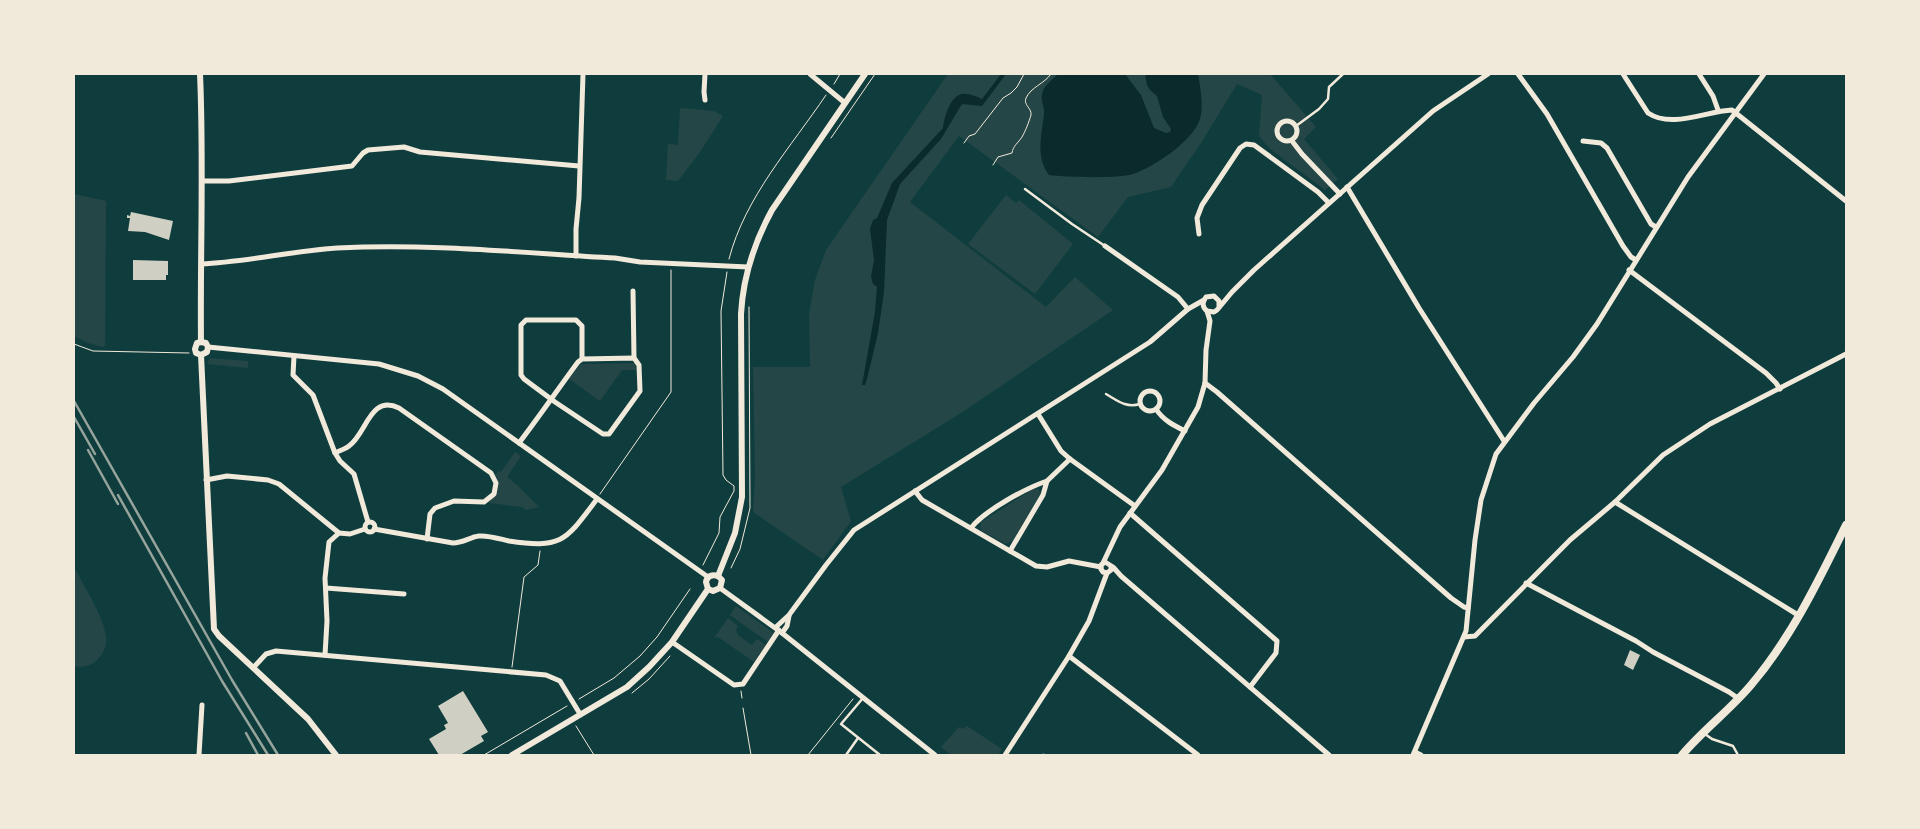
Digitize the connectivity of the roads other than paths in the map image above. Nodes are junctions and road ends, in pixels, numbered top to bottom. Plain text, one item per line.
1 (200, 74) edge
2 (583, 74) edge
3 (704, 74) edge
4 (810, 74) edge
5 (865, 74) edge
6 (1343, 74) edge
7 (1488, 74) edge
8 (1518, 74) edge
9 (1623, 74) edge
10 (1699, 74) edge
11 (1764, 74) edge
12 (705, 100) dead end
13 (845, 103) junction
14 (1718, 110) junction
15 (1734, 112) junction
16 (1296, 126) junction
17 (1292, 140) junction
18 (1583, 141) dead end
19 (580, 166) junction
20 (203, 180) junction
21 (1347, 187) junction
22 (1025, 189) dead end
23 (1340, 194) junction
24 (1846, 201) edge
25 (1329, 203) junction
26 (1656, 227) junction
27 (1199, 234) dead end
28 (1105, 246) joint
29 (576, 256) junction
30 (1636, 260) junction
31 (201, 264) junction
32 (748, 267) junction
33 (1629, 270) junction
34 (633, 290) dead end
35 (1232, 292) junction
36 (1216, 297) junction
37 (1204, 300) junction
38 (1218, 308) junction
39 (1188, 309) junction
40 (1206, 310) junction
41 (1210, 329) junction
42 (201, 342) junction
43 (208, 347) junction
44 (198, 353) junction
45 (1846, 354) edge
46 (294, 356) junction
47 (582, 359) junction
48 (636, 359) junction
49 (1205, 383) junction
50 (1780, 389) junction
51 (1106, 394) dead end
52 (551, 399) junction
53 (1140, 404) junction
54 (1156, 409) junction
55 (1038, 414) junction
56 (1185, 431) junction
57 (1504, 441) junction
58 (519, 443) junction
59 (335, 453) junction
60 (1070, 459) junction
61 (206, 480) junction
62 (1047, 481) junction
63 (915, 491) junction
64 (597, 498) junction
65 (1615, 502) junction
66 (1136, 506) junction
67 (1130, 514) junction
68 (368, 522) junction
69 (1846, 525) edge
70 (971, 528) junction
71 (365, 529) junction
72 (374, 529) junction
73 (339, 533) junction
74 (428, 539) junction
75 (1010, 551) junction
76 (1106, 568) junction
77 (718, 576) junction
78 (708, 577) junction
79 (1526, 583) junction
80 (326, 588) junction
81 (720, 588) junction
82 (708, 589) junction
83 (404, 594) dead end
84 (1468, 608) junction
85 (790, 615) junction
86 (1798, 615) junction
87 (779, 630) junction
88 (1464, 637) junction
89 (672, 642) junction
90 (325, 656) junction
91 (1069, 656) junction
92 (253, 668) junction
93 (1250, 687) junction
94 (863, 698) junction
95 (1738, 699) junction
96 (202, 706) dead end
97 (580, 714) junction
98 (1704, 733) junction
99 (858, 738) junction
100 (1414, 753) edge
101 (199, 755) edge
102 (336, 755) edge
103 (512, 755) edge
104 (846, 755) edge
105 (880, 755) edge
106 (935, 755) edge
107 (1005, 755) edge
108 (1198, 755) edge
109 (1329, 755) edge
110 (1421, 755) edge
111 (1682, 755) edge
112 (1738, 755) edge

1 - 20 street
2 - 19 street
3 - 12 street
4 - 13 street
5 - 13 street
6 - 16 lane
7 - 21 street
8 - 30 street
9 - 14 street
10 - 14 street
11 - 15 street
13 - 32 street
14 - 15 street
15 - 24 street
15 - 26 street
16 - 17 street
16 - 17 street
17 - 23 street
18 - 26 street
19 - 20 street
19 - 29 street
20 - 31 street
21 - 23 street
21 - 57 street
22 - 28 lane
23 - 25 street
25 - 27 street
25 - 35 street
26 - 30 street
28 - 39 street
29 - 31 street
29 - 32 street
30 - 33 street
31 - 42 street
32 - 77 street
33 - 50 street
33 - 57 street
34 - 48 street
35 - 36 street
35 - 38 street
36 - 37 street
36 - 38 street
37 - 39 street
37 - 40 street
38 - 40 street
38 - 41 street
39 - 40 street
39 - 55 street
40 - 41 street
41 - 49 street
42 - 43 street
42 - 44 street
43 - 44 street
43 - 46 street
44 - 61 street
45 - 50 street
46 - 58 street
46 - 59 street
47 - 48 street
47 - 52 street
47 - 52 street
48 - 52 street
49 - 56 street
49 - 84 street
50 - 65 street
51 - 53 lane
52 - 58 street
53 - 54 street
53 - 54 street
54 - 56 street
55 - 60 street
55 - 63 street
56 - 66 street
57 - 84 street
58 - 64 street
59 - 68 street
59 - 74 street
60 - 62 street
60 - 66 street
61 - 73 street
61 - 92 street
62 - 70 street
62 - 75 street
63 - 70 street
63 - 85 street
64 - 74 street
64 - 78 street
65 - 79 street
65 - 86 street
66 - 67 street
67 - 76 street
67 - 93 street
68 - 71 street
68 - 72 street
69 - 86 main road
70 - 75 street
71 - 72 street
71 - 73 street
72 - 74 street
73 - 80 street
75 - 76 street
76 - 91 street
76 - 93 street
77 - 78 street
77 - 81 street
78 - 82 street
79 - 88 street
79 - 95 street
80 - 83 street
80 - 90 street
81 - 82 street
81 - 87 street
82 - 89 street
84 - 88 street
85 - 87 street
85 - 87 street
86 - 95 main road
87 - 89 street
87 - 94 street
88 - 100 street
89 - 97 street
90 - 92 street
90 - 97 street
91 - 107 street
91 - 108 street
92 - 102 street
93 - 109 street
94 - 99 lane
94 - 106 street
95 - 98 main road
96 - 101 street
97 - 103 street
98 - 111 main road
98 - 112 lane
99 - 104 lane
99 - 105 lane
100 - 110 street

